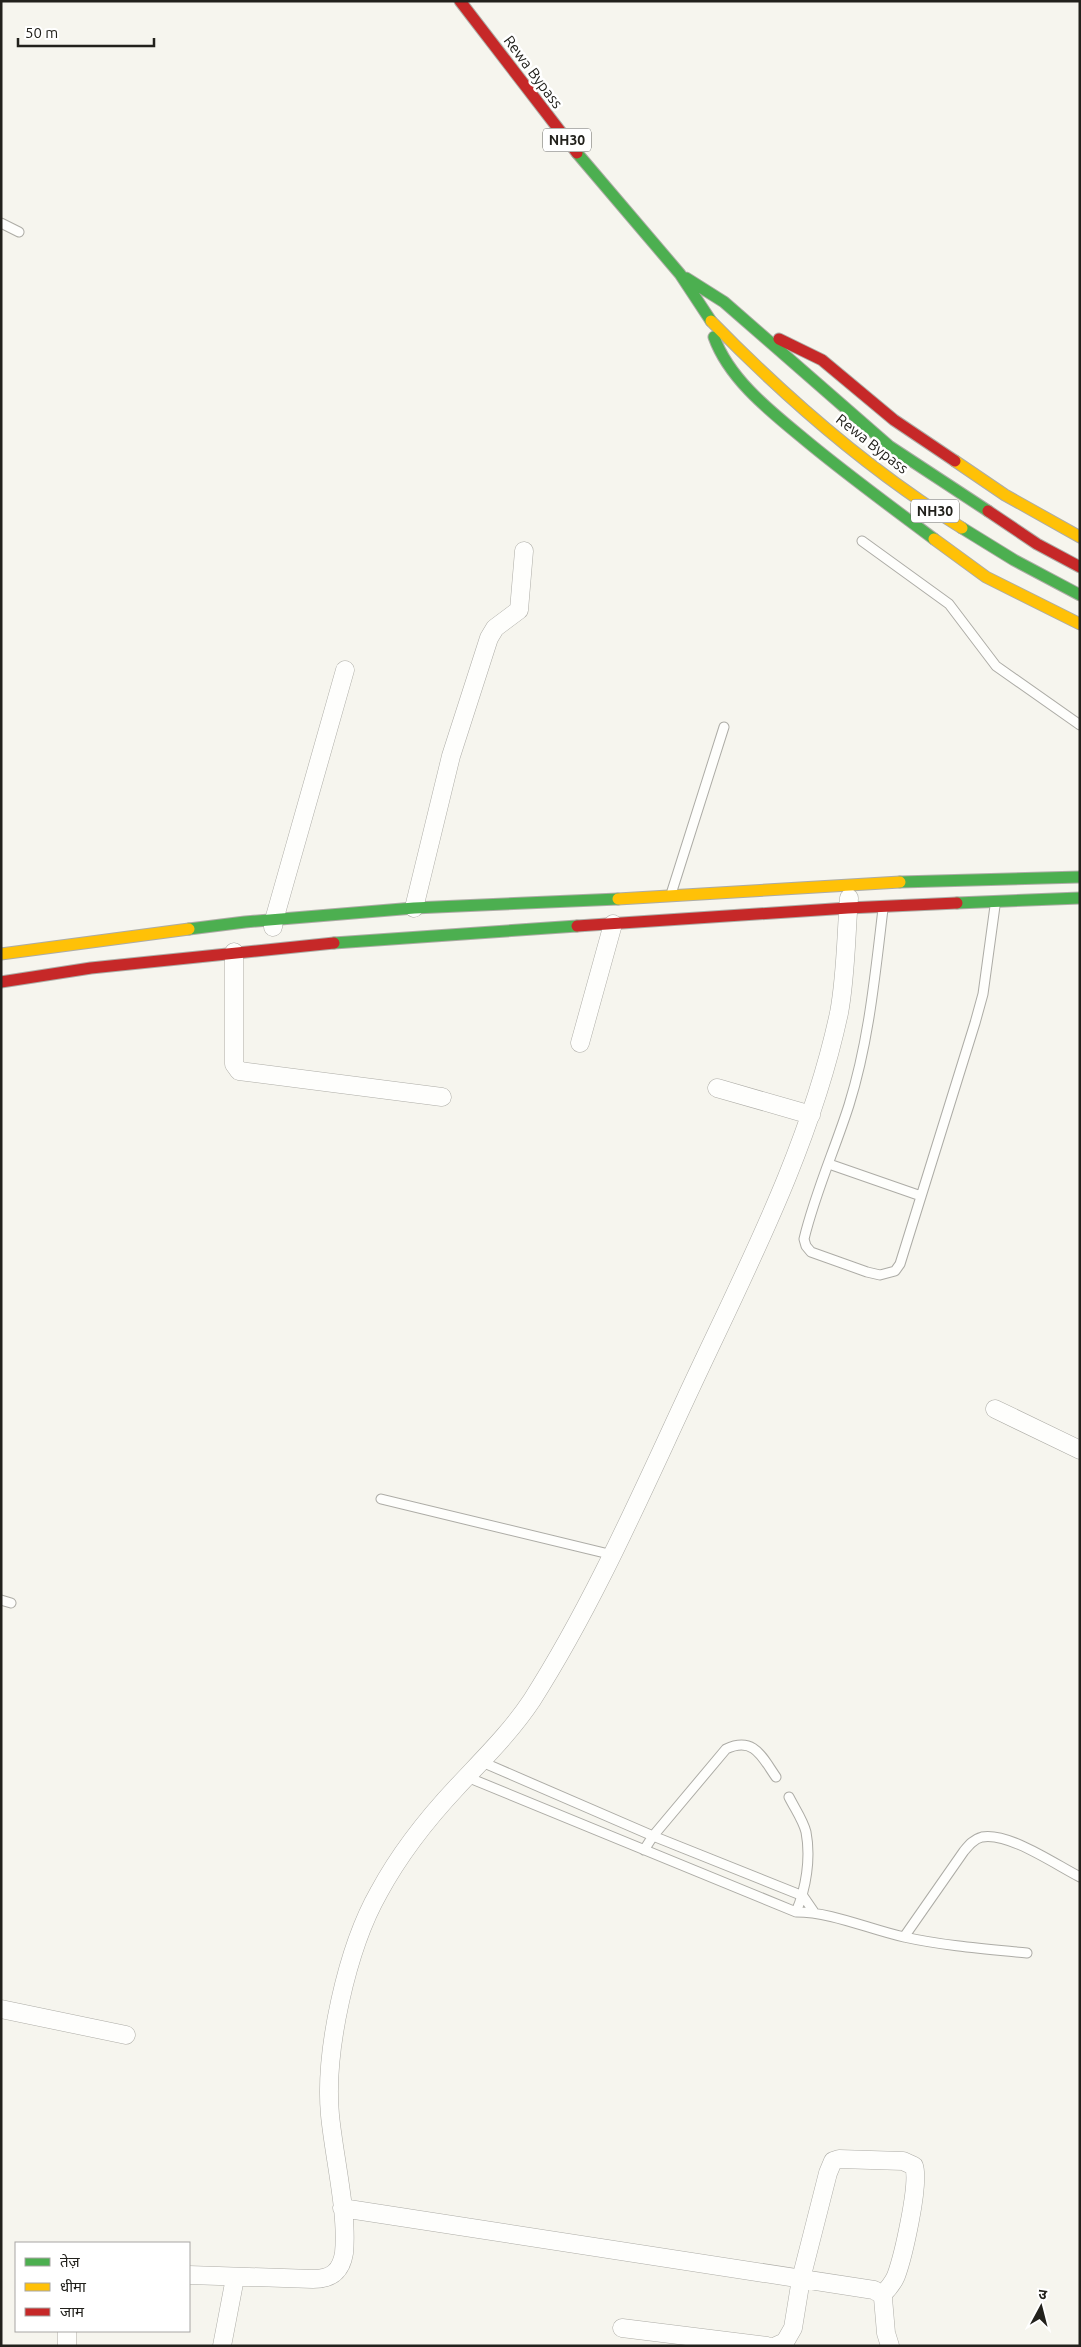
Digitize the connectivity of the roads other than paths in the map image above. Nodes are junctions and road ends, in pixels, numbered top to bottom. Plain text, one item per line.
1 (460, 1) edge
2 (1, 224) edge
3 (20, 232) dead end
4 (680, 274) junction
5 (706, 317) junction
6 (747, 323) junction
7 (1080, 537) edge
8 (862, 541) dead end
9 (524, 551) dead end
10 (1080, 567) edge
11 (1080, 595) edge
12 (1080, 624) edge
13 (345, 670) dead end
14 (1080, 725) edge
15 (724, 727) dead end
16 (1080, 877) edge
17 (850, 884) junction
18 (670, 896) junction
19 (1080, 898) edge
20 (995, 901) junction
21 (884, 906) junction
22 (414, 908) junction
23 (848, 908) junction
24 (274, 920) junction
25 (613, 924) junction
26 (273, 948) junction
27 (234, 952) junction
28 (1, 954) edge
29 (1, 982) edge
30 (580, 1043) dead end
31 (716, 1088) dead end
32 (442, 1097) dead end
33 (811, 1115) junction
34 (829, 1164) junction
35 (921, 1196) junction
36 (995, 1409) dead end
37 (1080, 1450) edge
38 (381, 1499) dead end
39 (613, 1556) junction
40 (1, 1600) edge
41 (11, 1603) dead end
42 (482, 1762) junction
43 (467, 1777) junction
44 (776, 1777) dead end
45 (789, 1798) dead end
46 (653, 1836) junction
47 (644, 1850) junction
48 (1080, 1877) edge
49 (803, 1896) junction
50 (796, 1912) junction
51 (814, 1912) junction
52 (904, 1937) junction
53 (1027, 1953) dead end
54 (1, 2009) edge
55 (126, 2035) dead end
56 (342, 2208) junction
57 (190, 2275) edge
58 (235, 2278) junction
59 (801, 2279) junction
60 (882, 2294) junction
61 (622, 2328) dead end
62 (67, 2332) edge
63 (67, 2346) edge
64 (222, 2346) edge
65 (766, 2346) edge
66 (776, 2346) edge
67 (890, 2346) edge

1 - 4 main road, Rewa Bypass / NH30
2 - 3 lane
4 - 5 main road, Rewa Bypass / NH30
4 - 6 main road, Rewa Bypass / NH30
5 - 11 main road, Rewa Bypass / NH30
5 - 12 main road
6 - 7 main road
6 - 10 main road, Rewa Bypass / NH30
8 - 14 lane
9 - 22 street
13 - 24 street
15 - 18 lane
16 - 17 main road
17 - 18 main road
17 - 23 street
18 - 22 main road
19 - 20 main road
20 - 21 main road
20 - 35 lane
21 - 23 main road
21 - 34 lane
22 - 24 main road
23 - 25 main road
23 - 33 street
24 - 26 street
24 - 28 main road
25 - 26 main road
25 - 30 street
26 - 27 main road
27 - 29 main road
27 - 32 street
31 - 33 street
33 - 39 street
34 - 35 lane
34 - 35 lane
36 - 37 street
38 - 39 lane
39 - 42 street
40 - 41 lane
42 - 43 street
42 - 46 lane
43 - 47 lane
43 - 56 street
44 - 46 lane
45 - 49 lane
46 - 47 lane
46 - 49 lane
47 - 50 lane
48 - 52 lane
49 - 50 lane
49 - 51 lane
50 - 51 lane
51 - 52 lane
52 - 53 lane
54 - 55 street
56 - 58 street
56 - 59 street
57 - 58 street
58 - 64 street
59 - 60 street
59 - 60 street
59 - 66 street
60 - 67 street
61 - 65 street
62 - 63 street

